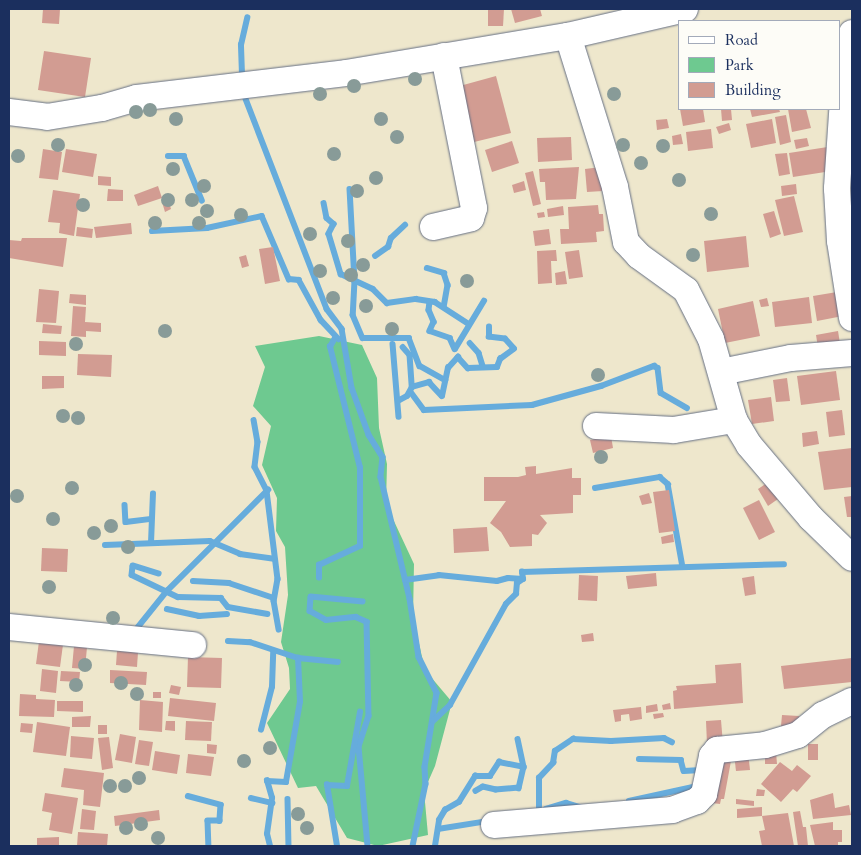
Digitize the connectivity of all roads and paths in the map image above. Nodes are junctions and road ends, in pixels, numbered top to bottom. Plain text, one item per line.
1 (685, 9) edge
2 (622, 16) edge
3 (852, 33) edge
4 (568, 36) junction
5 (444, 56) junction
6 (9, 112) edge
7 (433, 227) dead end
8 (852, 318) edge
9 (852, 353) edge
10 (721, 372) junction
11 (734, 420) junction
12 (596, 426) dead end
13 (852, 558) edge
14 (9, 627) edge
15 (193, 646) dead end
16 (852, 701) edge
17 (494, 826) dead end

1 - 2 street
2 - 4 street
3 - 8 street
4 - 5 street
4 - 10 street
5 - 6 street
5 - 7 street
9 - 10 street
10 - 11 street
11 - 12 street
11 - 13 street
14 - 15 street
16 - 17 street

